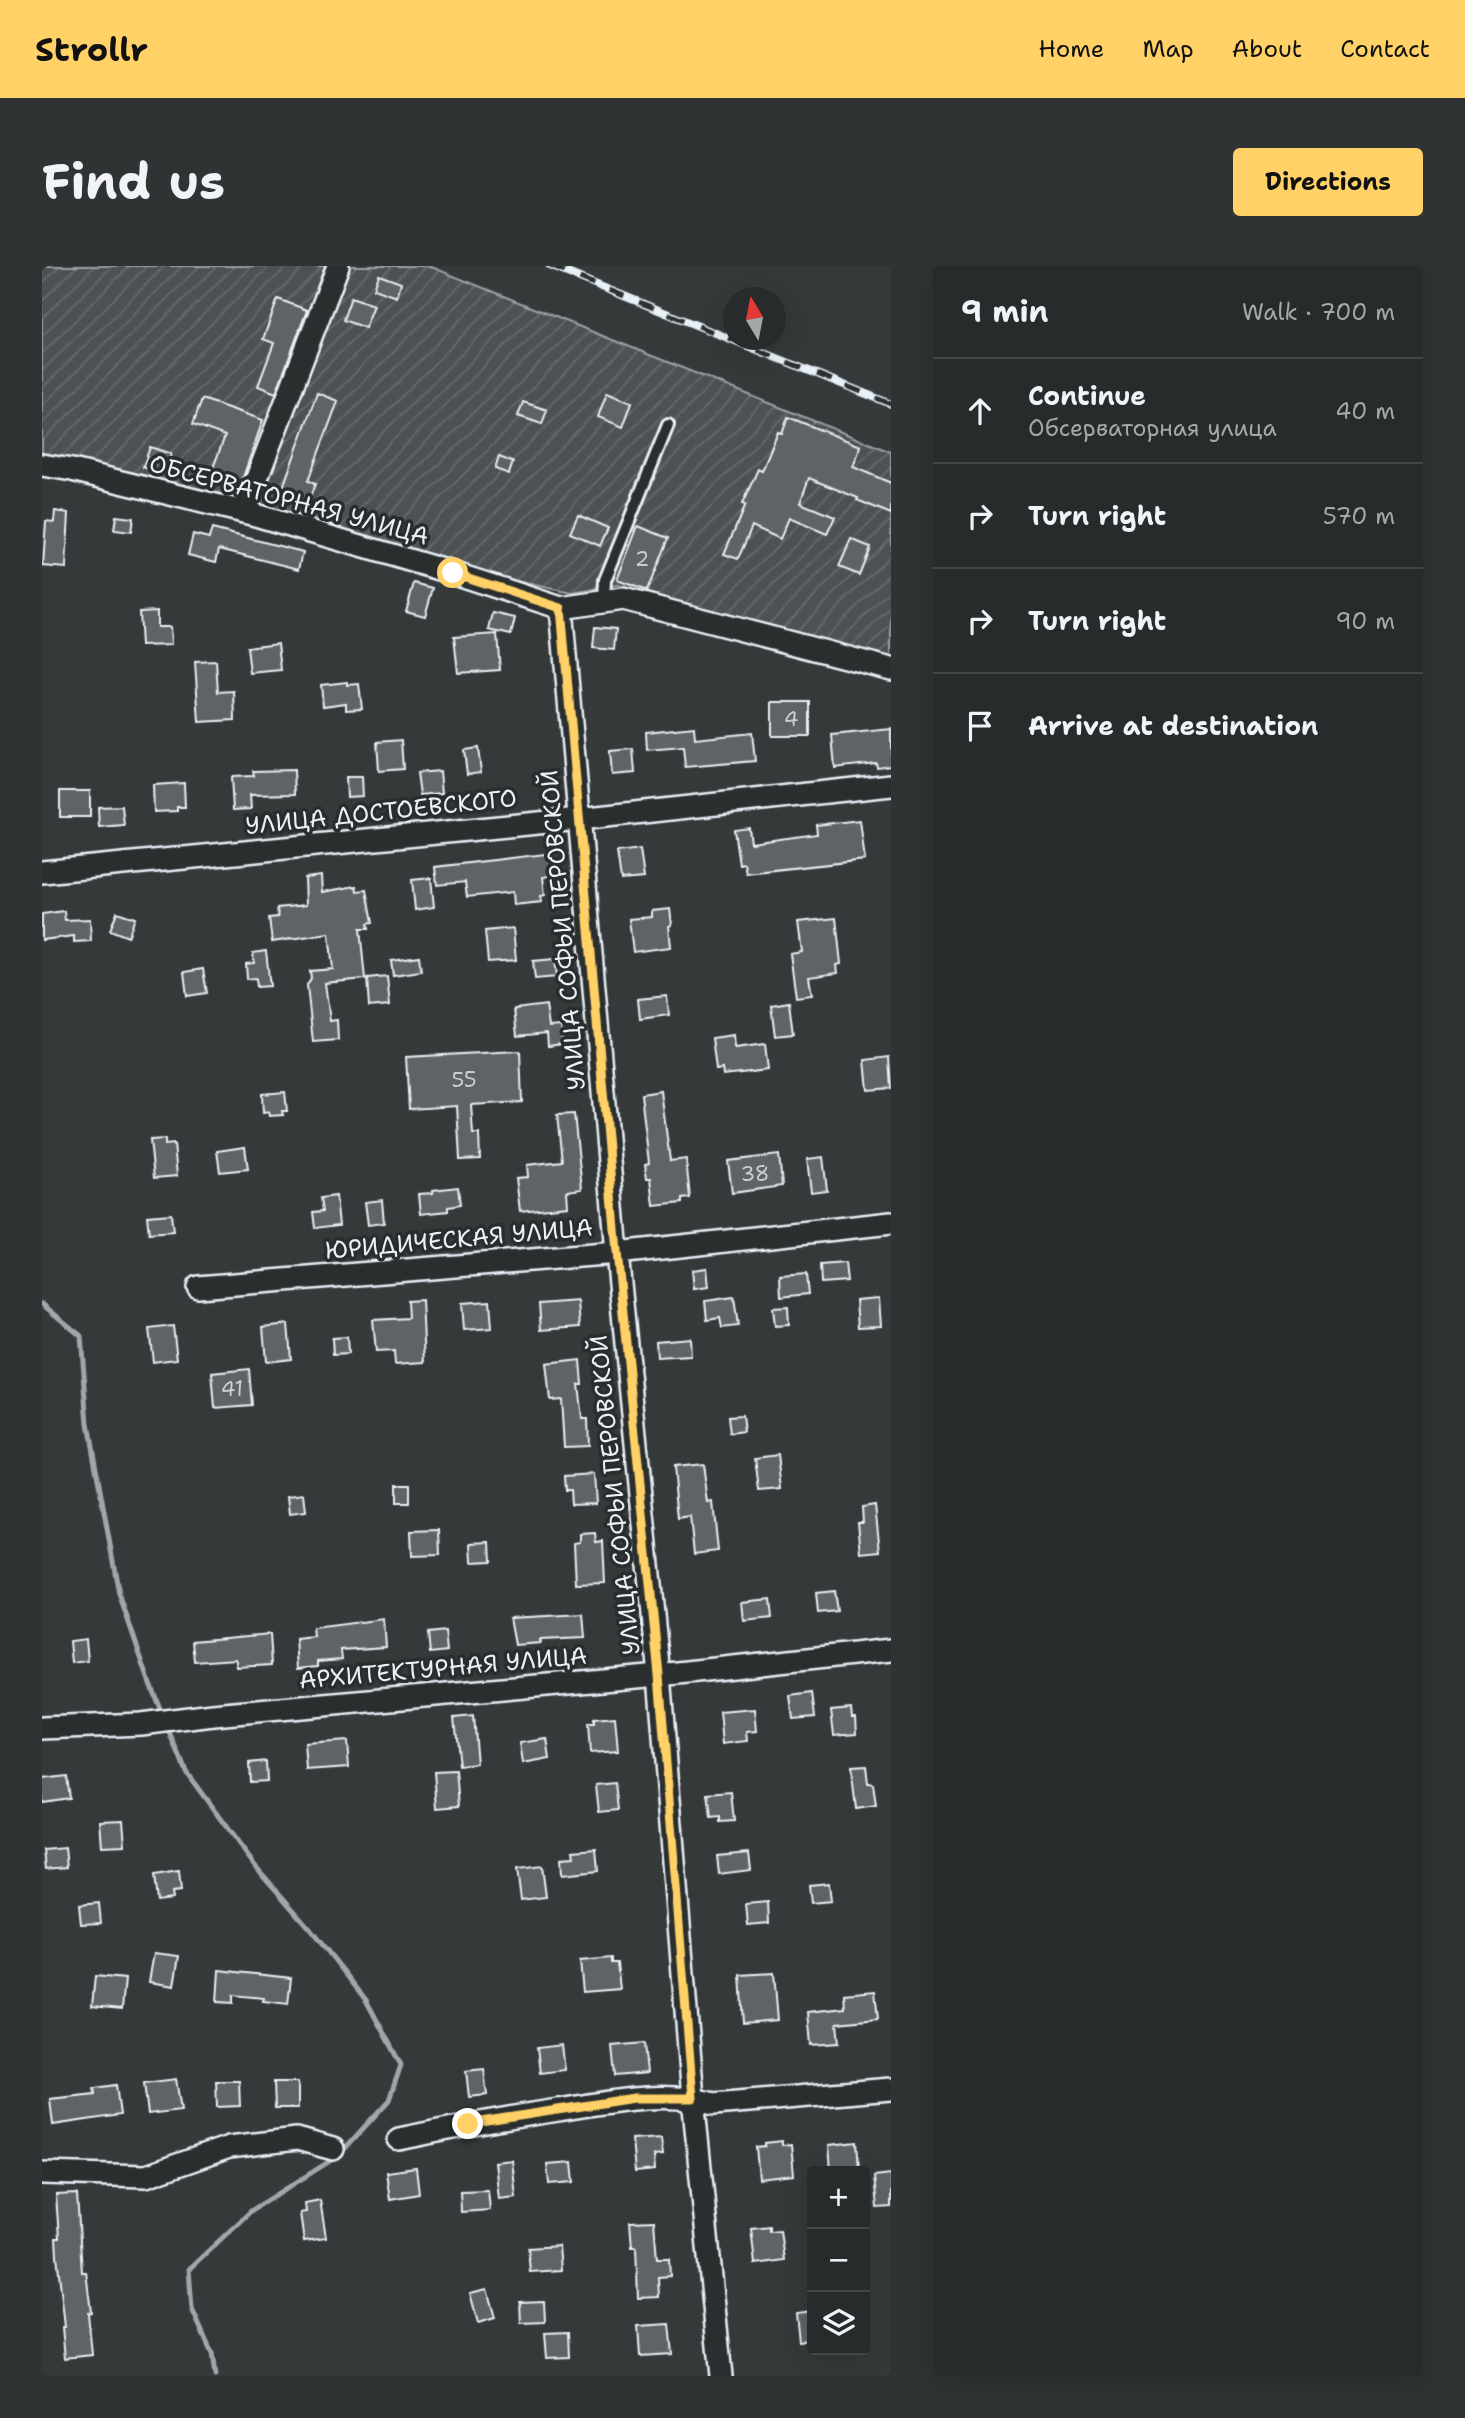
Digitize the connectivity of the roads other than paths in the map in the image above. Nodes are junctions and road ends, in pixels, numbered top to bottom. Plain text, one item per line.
1 (338, 266) edge
2 (668, 425) dead end
3 (42, 465) edge
4 (244, 512) junction
5 (604, 601) junction
6 (561, 608) junction
7 (891, 669) edge
8 (891, 785) edge
9 (579, 819) junction
10 (42, 872) edge
11 (891, 1223) edge
12 (617, 1252) junction
13 (198, 1287) dead end
14 (891, 1650) edge
15 (659, 1675) junction
16 (42, 1728) edge
17 (891, 2089) edge
18 (693, 2098) junction
19 (399, 2139) dead end
20 (333, 2149) dead end
21 (42, 2173) edge
22 (721, 2376) edge

1 - 4 street
2 - 5 lane
3 - 4 street, ОБСЕРВАТОРНАЯ УЛИЦА
4 - 6 street, ОБСЕРВАТОРНАЯ УЛИЦА
5 - 6 street
5 - 7 street
6 - 9 street, УЛИЦА СОФЬИ ПЕРОВСКОЙ
8 - 9 street, УЛИЦА ДОСТОЕВСКОГО
9 - 10 street, УЛИЦА ДОСТОЕВСКОГО
9 - 12 street, УЛИЦА СОФЬИ ПЕРОВСКОЙ
11 - 12 street, ЮРИДИЧЕСКАЯ УЛИЦА
12 - 13 street, ЮРИДИЧЕСКАЯ УЛИЦА
12 - 15 street, УЛИЦА СОФЬИ ПЕРОВСКОЙ
14 - 15 street, АРХИТЕКТУРНАЯ УЛИЦА
15 - 16 street, АРХИТЕКТУРНАЯ УЛИЦА
15 - 18 street, УЛИЦА СОФЬИ ПЕРОВСКОЙ
17 - 18 street
18 - 19 street
18 - 22 street, УЛИЦА СОФЬИ ПЕРОВСКОЙ
20 - 21 street

